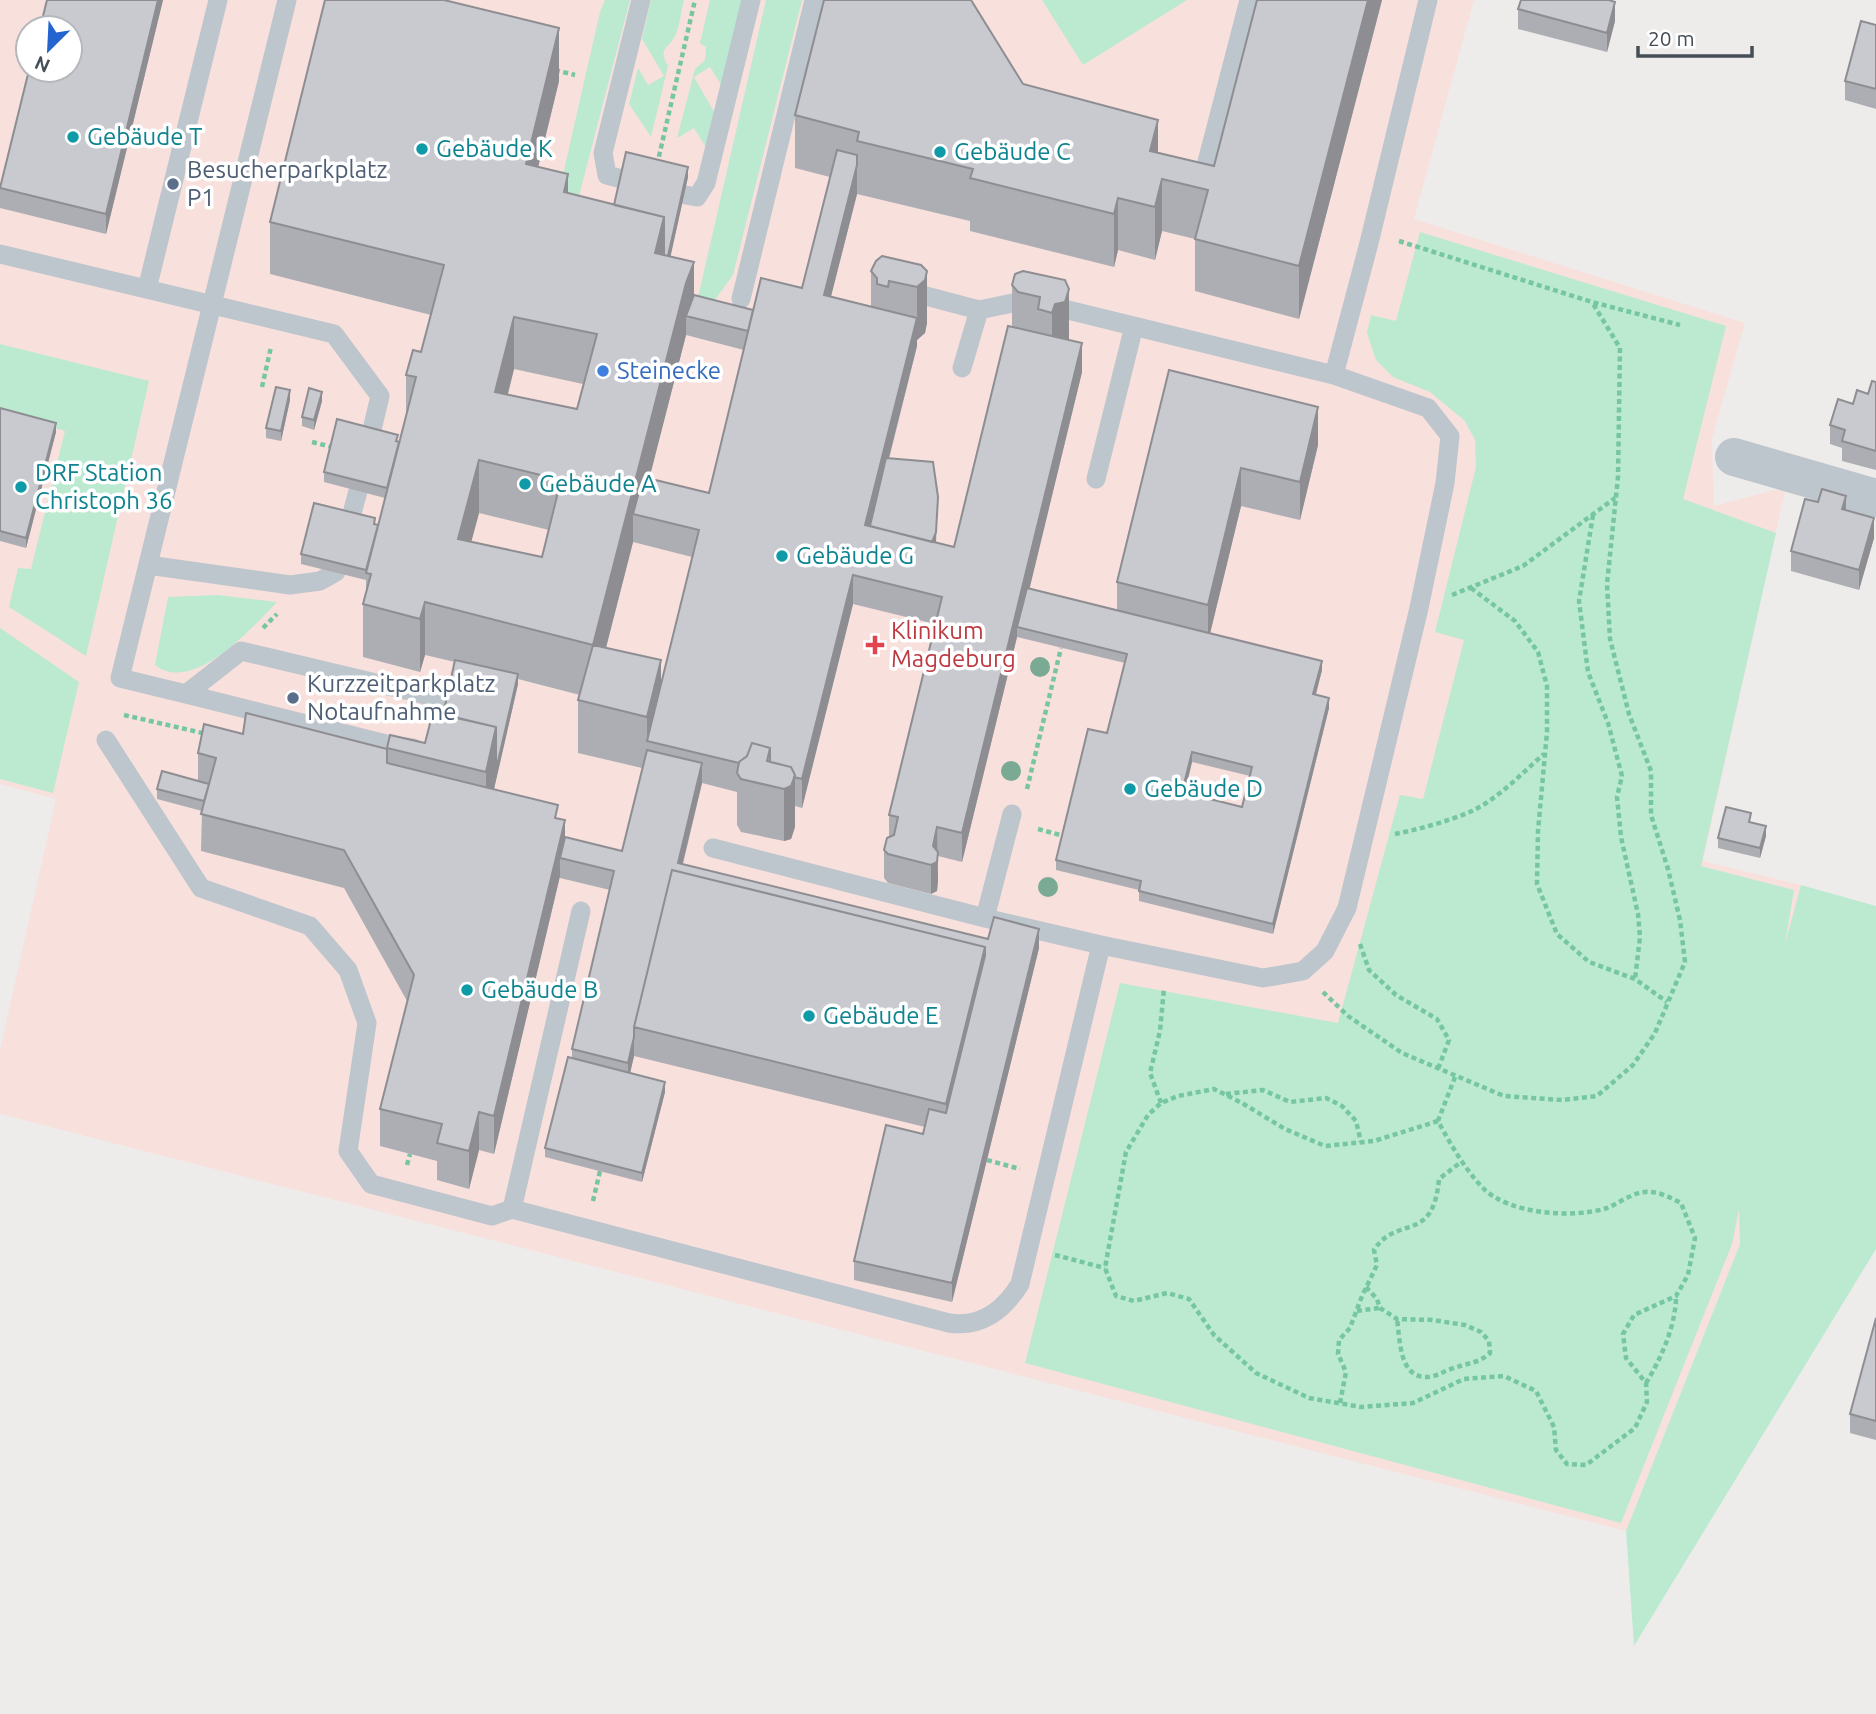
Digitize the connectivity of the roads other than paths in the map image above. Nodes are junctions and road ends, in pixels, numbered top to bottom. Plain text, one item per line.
1 (218, 0) edge
2 (287, 0) edge
3 (641, 0) edge
4 (751, 0) edge
5 (814, 0) edge
6 (1249, 0) edge
7 (1429, 0) edge
8 (622, 179) edge
9 (1199, 190) edge
10 (685, 195) edge
11 (0, 254) edge
12 (888, 286) edge
13 (147, 289) junction
14 (741, 299) dead end
15 (214, 304) junction
16 (979, 310) junction
17 (1134, 326) junction
18 (962, 368) dead end
19 (1334, 375) junction
20 (370, 438) edge
21 (1734, 457) dead end
22 (1096, 478) dead end
23 (358, 491) edge
24 (1876, 498) edge
25 (350, 522) edge
26 (148, 565) junction
27 (336, 572) edge
28 (186, 694) junction
29 (447, 704) edge
30 (106, 740) dead end
31 (429, 747) edge
32 (1018, 808) road end
33 (713, 848) dead end
34 (581, 911) dead end
35 (985, 918) junction
36 (1101, 945) junction
37 (512, 1209) junction

1 - 13 lane
2 - 15 lane
3 - 8 lane
4 - 10 lane
5 - 14 lane
6 - 9 lane
7 - 19 lane
11 - 13 lane
12 - 16 lane
13 - 15 lane
15 - 20 lane
15 - 26 lane
16 - 17 lane
16 - 18 lane
17 - 19 lane
17 - 22 lane
19 - 36 lane
21 - 24 street
23 - 25 lane
26 - 27 lane
26 - 28 lane
28 - 29 lane
28 - 31 lane
30 - 37 lane
32 - 35 lane
33 - 35 lane
34 - 37 lane
35 - 36 lane
36 - 37 lane

